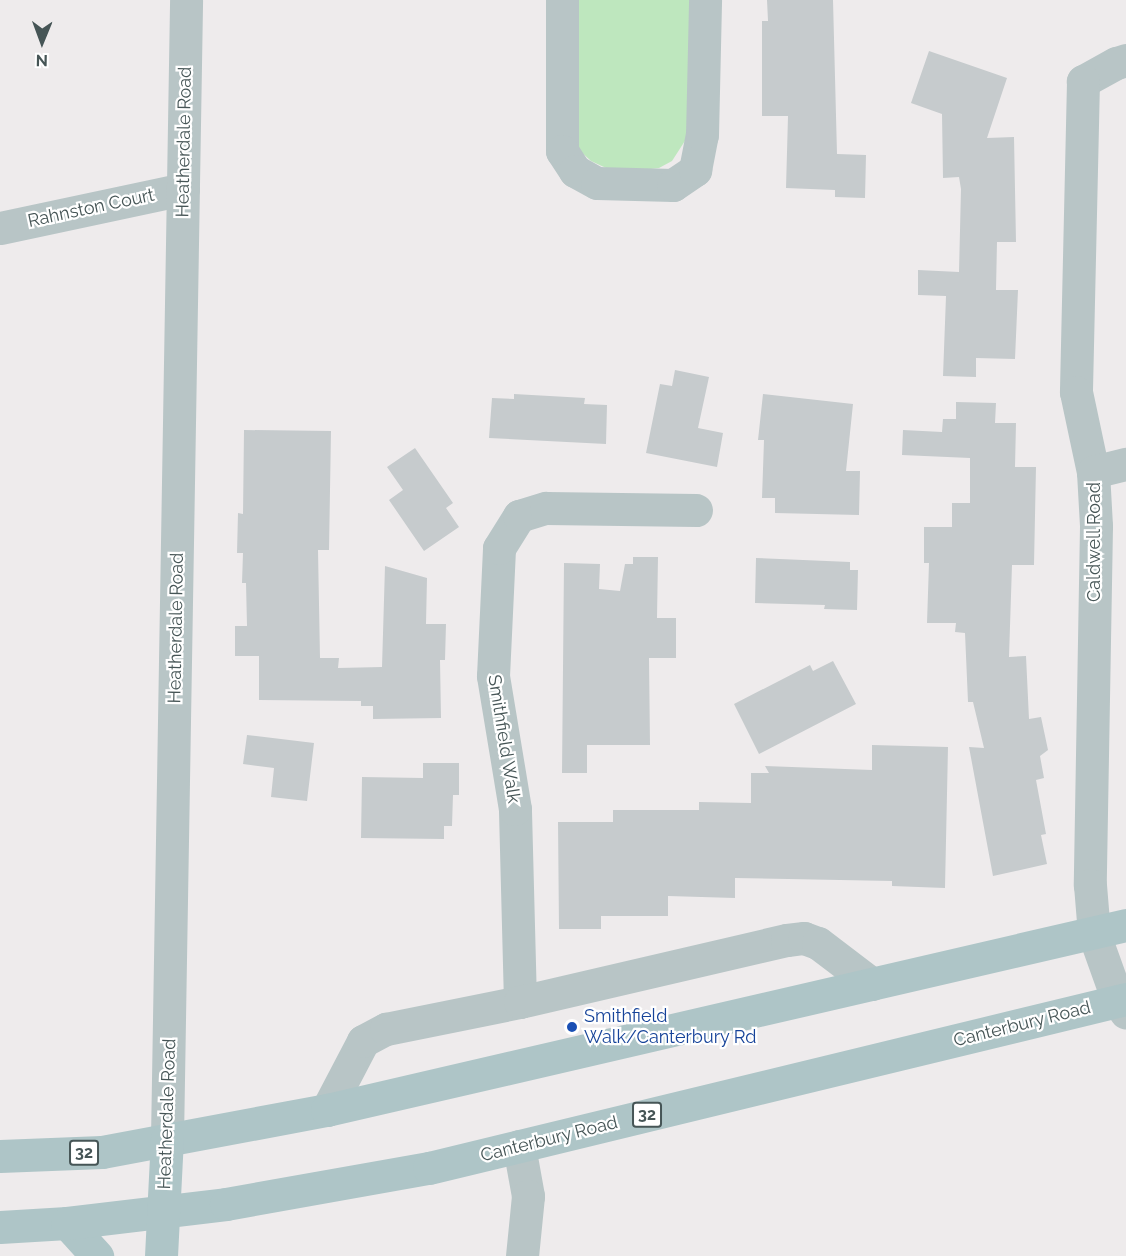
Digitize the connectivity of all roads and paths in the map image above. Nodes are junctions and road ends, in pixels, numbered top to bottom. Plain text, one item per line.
1 (186, 0) edge
2 (562, 0) edge
3 (705, 0) edge
4 (1126, 60) edge
5 (183, 189) junction
6 (0, 228) edge
7 (1126, 464) edge
8 (1093, 472) junction
9 (696, 510) dead end
10 (1126, 926) edge
11 (1094, 934) junction
12 (872, 984) junction
13 (519, 1002) junction
14 (1123, 1004) edge
15 (327, 1110) junction
16 (166, 1139) junction
17 (519, 1146) junction
18 (0, 1156) edge
19 (164, 1211) junction
20 (67, 1223) junction
21 (0, 1227) edge
22 (97, 1256) edge
23 (161, 1256) edge
24 (522, 1256) edge

1 - 5 street, Heatherdale Road
2 - 3 street
4 - 8 street, Caldwell Road
5 - 6 street, Rahnston Court
5 - 16 street, Heatherdale Road
7 - 8 street
8 - 11 street, Caldwell Road
9 - 13 street, Smithfield Walk
10 - 11 main road, 32
11 - 12 main road, 32
11 - 14 street, Caldwell Road
12 - 13 street
12 - 15 main road, 32
13 - 15 street
14 - 17 main road, Canterbury Road / 32
15 - 16 main road, 32
16 - 18 main road, 32
16 - 19 main road, Heatherdale Road
17 - 19 main road, Canterbury Road / 32
17 - 24 street
19 - 20 main road, Canterbury Road / 32
19 - 23 main road, Heatherdale Road
20 - 21 main road, Canterbury Road / 32
20 - 22 main road

